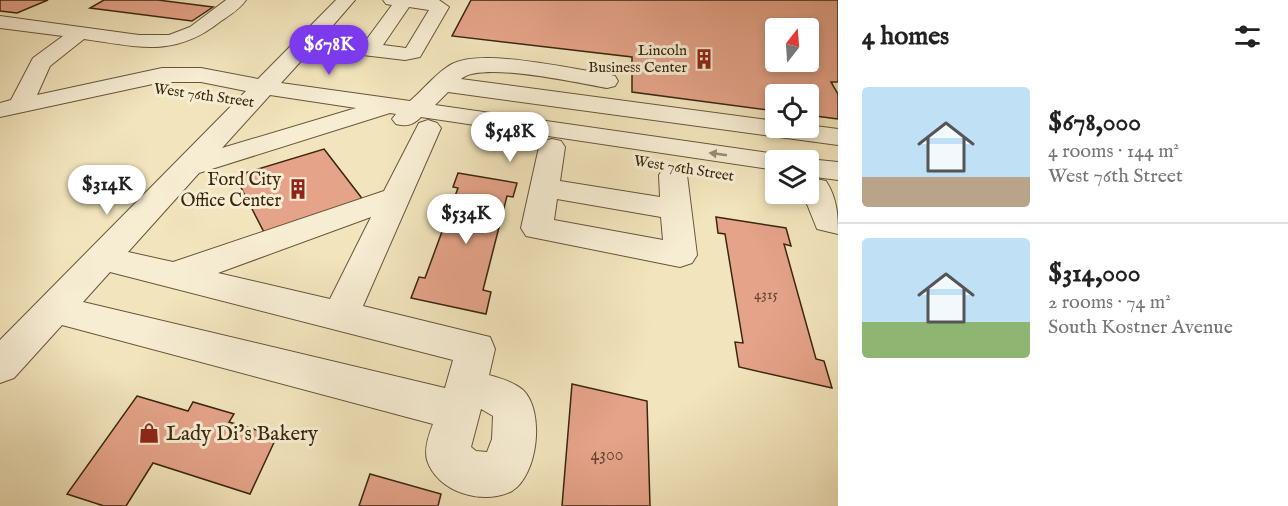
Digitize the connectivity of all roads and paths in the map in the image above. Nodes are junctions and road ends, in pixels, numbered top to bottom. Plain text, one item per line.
1 (237, 0) edge
2 (346, 0) edge
3 (398, 1) edge
4 (0, 21) edge
5 (80, 33) junction
6 (299, 50) junction
7 (369, 50) junction
8 (201, 75) junction
9 (607, 81) dead end
10 (133, 83) junction
11 (443, 84) junction
12 (257, 94) junction
13 (10, 108) edge
14 (352, 117) junction
15 (408, 117) junction
16 (838, 137) edge
17 (552, 147) junction
18 (765, 161) edge
19 (188, 168) junction
20 (673, 175) dead end
21 (765, 180) edge
22 (822, 181) edge
23 (544, 188) junction
24 (395, 198) junction
25 (676, 209) junction
26 (835, 231) edge
27 (102, 258) junction
28 (174, 275) junction
29 (54, 309) junction
30 (340, 316) junction
31 (0, 366) edge

1 - 5 street
2 - 6 street
3 - 7 street
3 - 7 street
4 - 5 street
5 - 13 street
6 - 7 street
6 - 8 street
6 - 12 street
6 - 15 street
8 - 10 street, West 76th Street
8 - 12 street, West 76th Street
9 - 11 street
10 - 12 street, West 76th Street
10 - 13 street
11 - 15 street
11 - 16 street
12 - 14 street, West 76th Street
12 - 15 street, West 76th Street
12 - 19 street
14 - 15 street, West 76th Street
14 - 19 street
15 - 17 street, West 76th Street
18 -> 15 street, West 76th Street
15 - 24 street
17 - 21 street, West 76th Street
17 - 23 street
19 - 27 street
20 - 25 street
22 - 26 street
23 - 25 street
23 - 25 street
24 - 28 street
24 - 30 street
27 - 28 street
27 - 29 street
28 - 30 street
29 - 30 street
29 - 31 street

